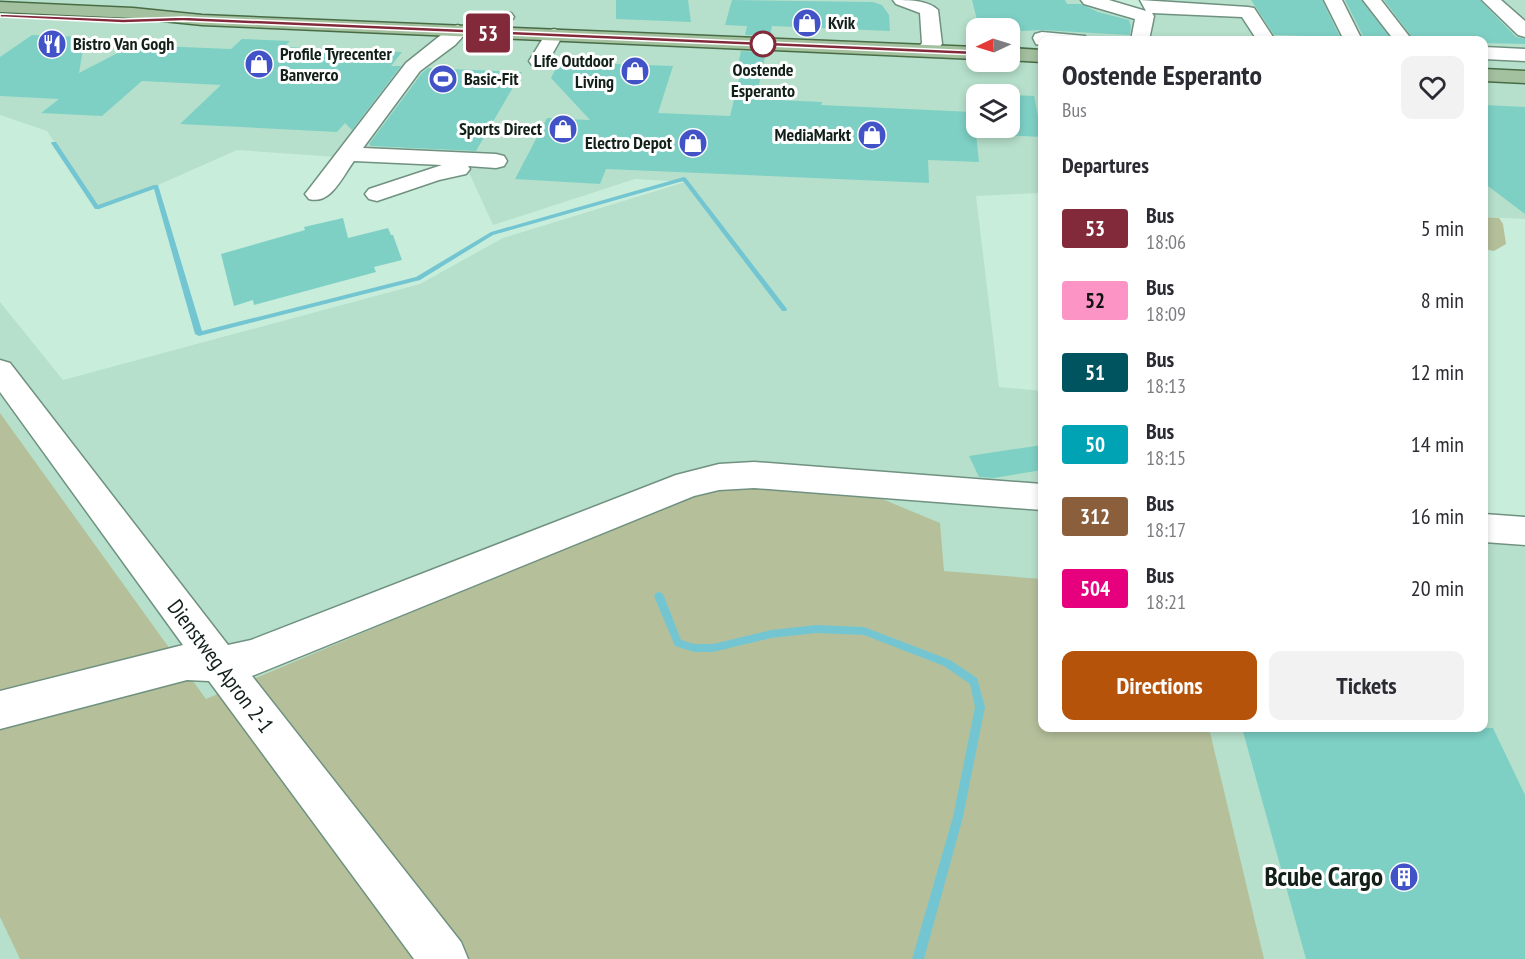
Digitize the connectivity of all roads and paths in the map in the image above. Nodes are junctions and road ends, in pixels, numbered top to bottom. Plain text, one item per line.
1 (902, 0) edge
2 (1090, 0) edge
3 (1149, 0) edge
4 (1333, 0) edge
5 (1372, 0) edge
6 (1491, 0) edge
7 (0, 7) edge
8 (0, 16) edge
9 (505, 17) dead end
10 (183, 19) junction
11 (1525, 31) edge
12 (466, 32) junction
13 (554, 35) junction
14 (1141, 36) edge
15 (1263, 36) edge
16 (1351, 36) edge
17 (1400, 36) edge
18 (925, 51) junction
19 (966, 53) edge
20 (1488, 53) edge
21 (1020, 55) edge
22 (1525, 55) edge
23 (1038, 56) edge
24 (539, 61) dead end
25 (1488, 75) edge
26 (1525, 77) edge
27 (349, 154) junction
28 (317, 194) dead end
29 (377, 194) dead end
30 (0, 370) edge
31 (1038, 497) edge
32 (1488, 528) edge
33 (1525, 531) edge
34 (219, 664) junction
35 (0, 710) edge
36 (444, 959) edge

1 - 18 street
2 - 14 street
3 - 15 street
4 - 16 street
5 - 17 street
6 - 11 street
7 - 10 main road
8 - 10 main road
9 - 12 street
10 - 12 main road
12 - 13 main road
12 - 27 street
13 - 18 main road
13 - 24 street
18 - 19 main road
20 - 22 street
21 - 23 main road
25 - 26 main road
27 - 28 street
27 - 29 street
30 - 34 street, Dienstweg Apron 2-1
31 - 34 street
32 - 33 street
34 - 35 street
34 - 36 street, Dienstweg Apron 2-1

